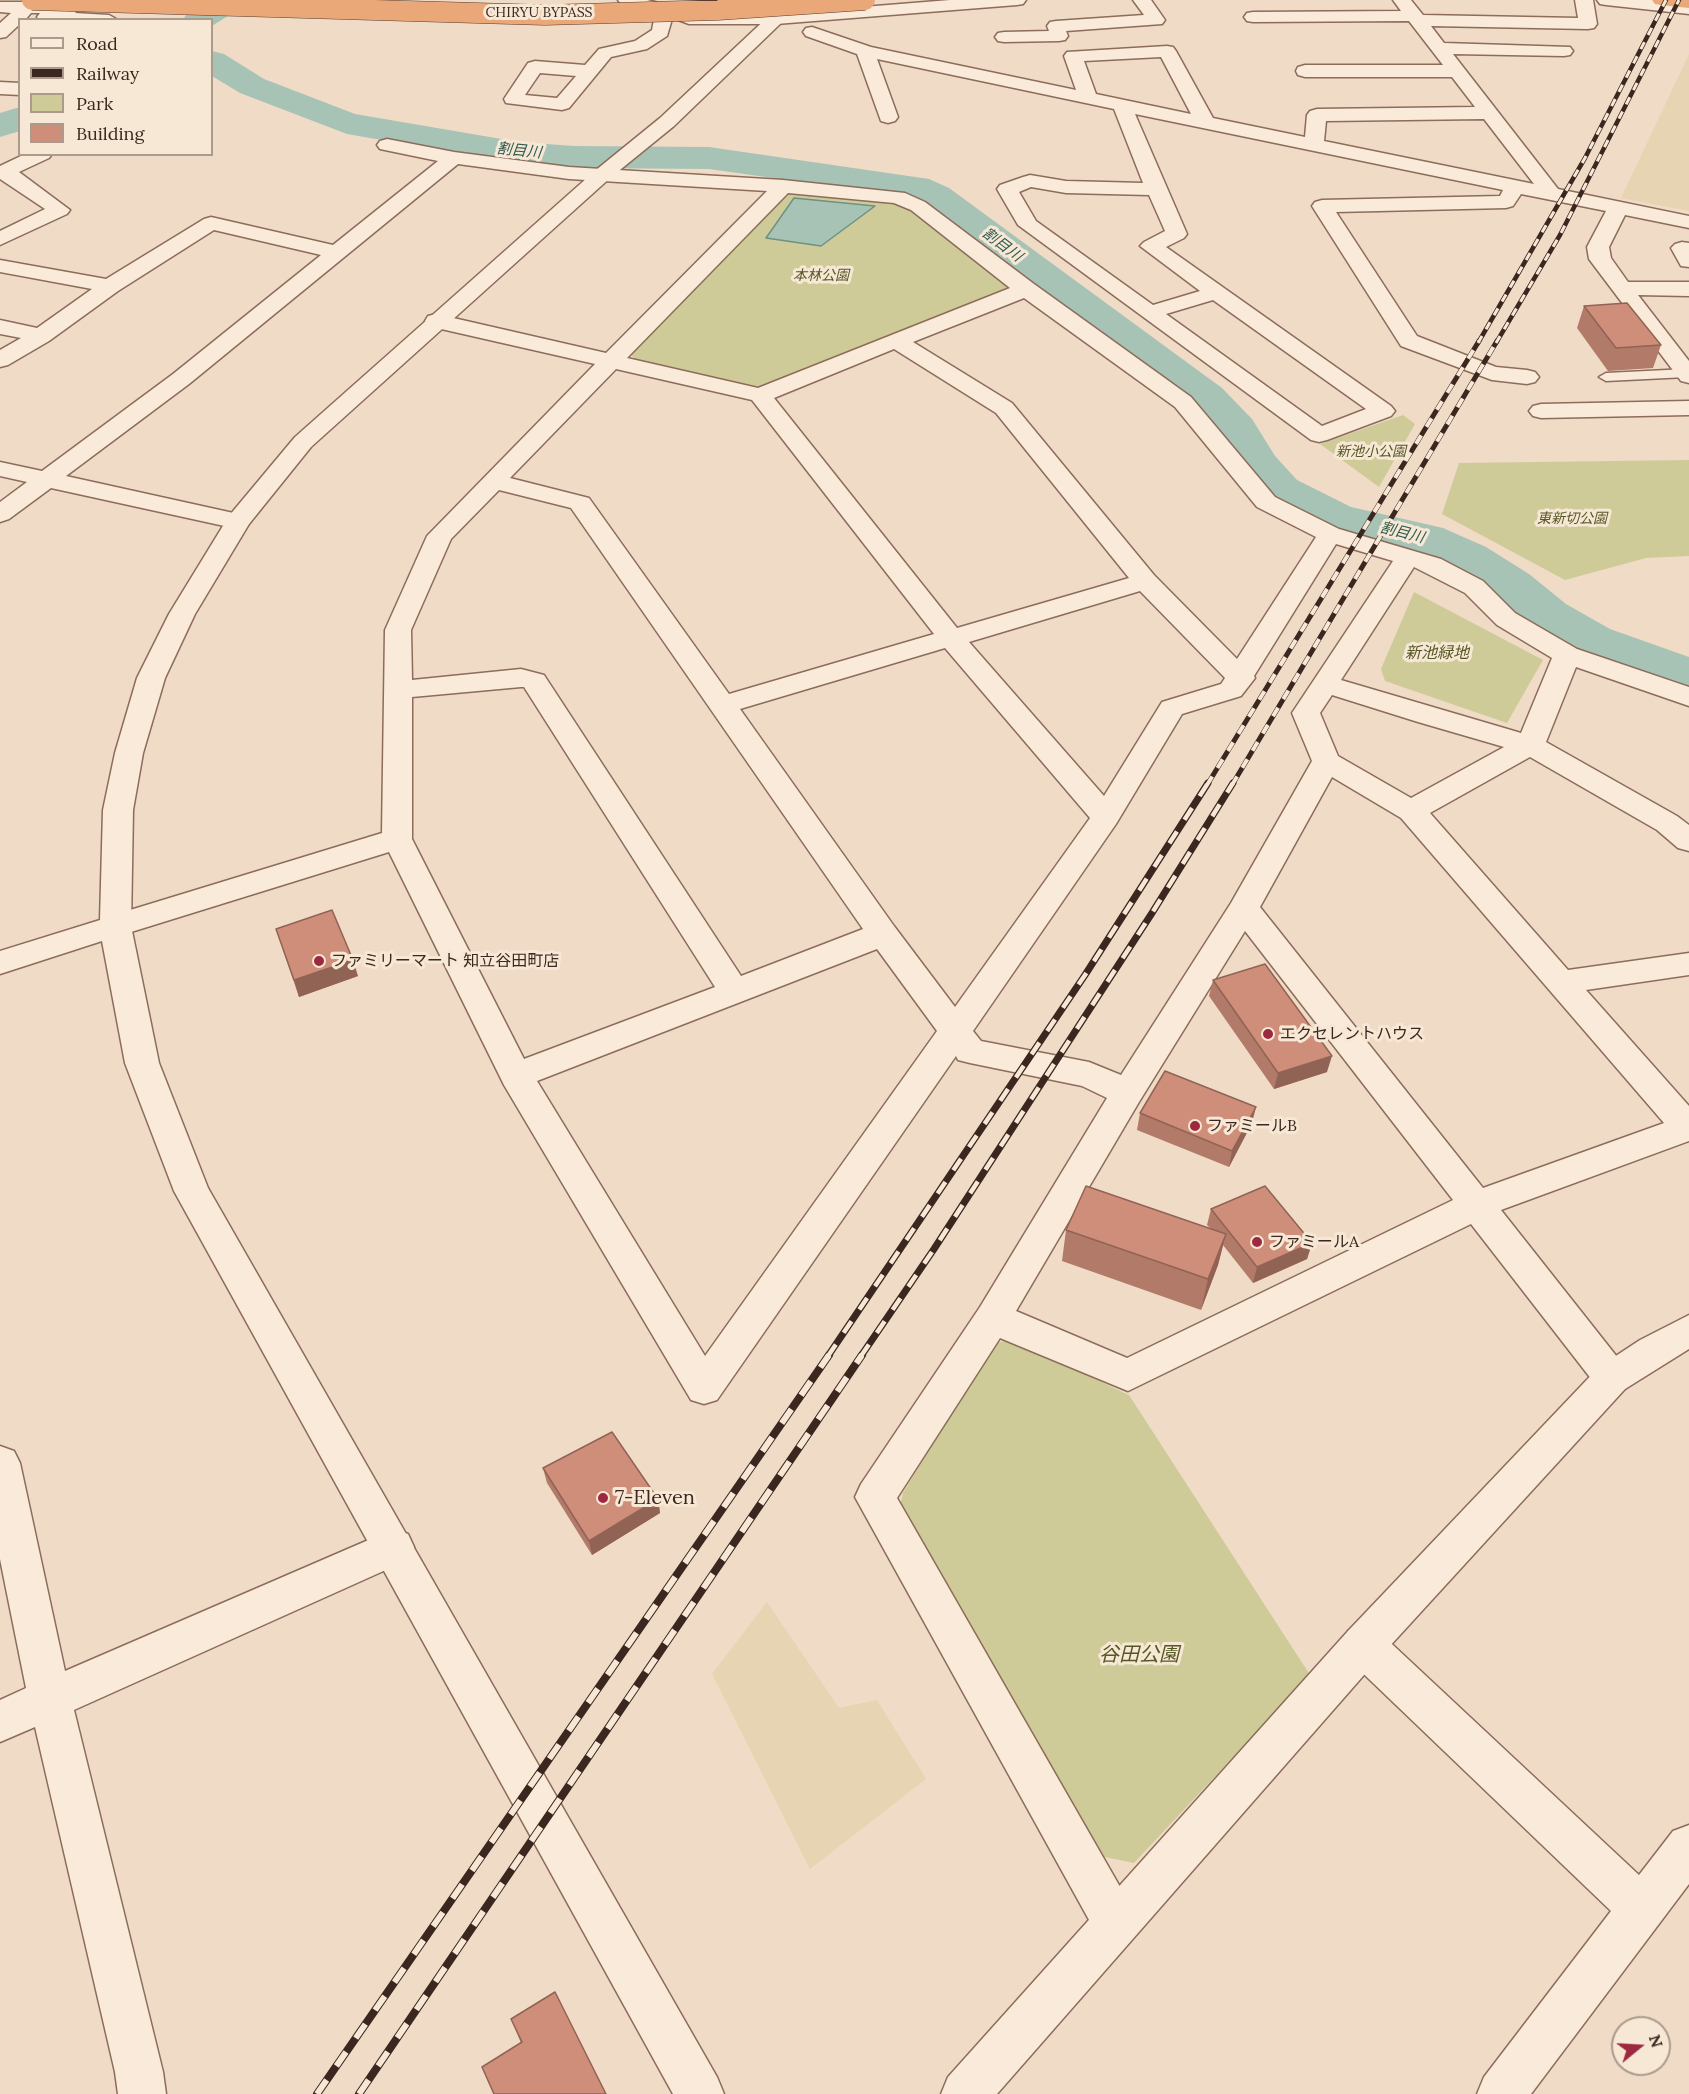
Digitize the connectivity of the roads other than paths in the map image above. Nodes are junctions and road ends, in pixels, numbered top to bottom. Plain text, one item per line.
1 (348, 0) edge
2 (627, 0) edge
3 (718, 0) edge
4 (796, 0) edge
5 (866, 0) edge
6 (1017, 0) edge
7 (1142, 0) edge
8 (1402, 0) edge
9 (1584, 0) edge
10 (1606, 0) edge
11 (1661, 0) edge
12 (984, 2) junction
13 (1689, 3) edge
14 (28, 6) edge
15 (0, 7) edge
16 (1689, 9) edge
17 (1253, 17) dead end
18 (97, 18) edge
19 (1416, 18) junction
20 (663, 19) junction
21 (698, 19) junction
22 (776, 19) junction
23 (812, 32) dead end
24 (0, 33) edge
25 (1004, 37) junction
26 (1439, 48) junction
27 (865, 51) junction
28 (1564, 51) dead end
29 (590, 71) dead end
30 (1305, 71) dead end
31 (1456, 71) junction
32 (1032, 86) junction
33 (0, 88) edge
34 (18, 89) edge
35 (1088, 97) junction
36 (1121, 104) junction
37 (1489, 113) junction
38 (888, 117) dead end
39 (1206, 122) junction
40 (1314, 144) junction
41 (387, 145) dead end
42 (38, 156) edge
43 (454, 158) junction
44 (2, 172) edge
45 (606, 172) junction
46 (783, 186) junction
47 (1516, 186) junction
48 (1156, 189) junction
49 (1551, 193) junction
50 (1618, 208) junction
51 (1689, 222) edge
52 (0, 239) edge
53 (336, 252) junction
54 (0, 266) edge
55 (110, 286) junction
56 (1621, 288) junction
57 (1026, 289) junction
58 (1689, 289) edge
59 (1215, 293) junction
60 (1151, 312) junction
61 (436, 321) junction
62 (0, 327) edge
63 (41, 336) junction
64 (895, 340) junction
65 (1664, 343) junction
66 (1689, 343) edge
67 (0, 360) edge
68 (613, 360) junction
69 (1688, 374) edge
70 (1527, 377) dead end
71 (1606, 377) dead end
72 (760, 395) junction
73 (1689, 408) edge
74 (1541, 411) dead end
75 (0, 469) edge
76 (46, 479) junction
77 (495, 482) junction
78 (0, 514) edge
79 (238, 521) junction
80 (1330, 534) junction
81 (1408, 557) junction
82 (1145, 581) junction
83 (951, 638) junction
84 (1567, 655) junction
85 (1241, 678) junction
86 (1325, 684) junction
87 (397, 690) junction
88 (1689, 697) edge
89 (724, 705) junction
90 (1530, 745) junction
91 (1326, 761) junction
92 (1412, 811) junction
93 (1106, 817) junction
94 (397, 839) junction
95 (1689, 841) edge
96 (1244, 908) junction
97 (115, 926) junction
98 (883, 934) junction
99 (0, 963) edge
100 (1689, 964) edge
101 (1562, 982) junction
102 (734, 991) junction
103 (955, 1030) junction
104 (516, 1076) junction
105 (1127, 1093) junction
106 (1476, 1205) junction
107 (993, 1317) junction
108 (1689, 1331) edge
109 (1612, 1378) junction
110 (0, 1463) edge
111 (394, 1547) junction
112 (1363, 1645) junction
113 (50, 1700) junction
114 (0, 1721) edge
115 (1689, 1847) edge
116 (1642, 1909) junction
117 (1115, 1922) junction
118 (142, 2094) edge
119 (700, 2094) edge
120 (965, 2094) edge
121 (1501, 2094) edge

1 - 3 highway, CHIRYU BYPASS
2 - 21 street
4 - 22 street
5 - 14 highway, CHIRYU BYPASS, bridge
6 - 12 street
7 - 25 street
8 - 19 street
9 - 19 street
10 - 16 street
11 - 13 highway
12 - 22 street
12 - 25 street
14 - 15 street
14 - 18 street
14 - 20 street
14 - 24 street
17 - 19 street
19 - 26 street
20 - 21 street
20 - 29 street
21 - 22 street
22 - 45 street
23 - 27 street
25 - 32 street
26 - 28 street
26 - 31 street
27 - 32 street
27 - 38 street
30 - 31 street
31 - 37 street
32 - 35 street
33 - 34 street
35 - 36 street
35 - 39 street
36 - 39 street
36 - 48 street
37 - 40 street
37 - 49 street
39 - 40 street
40 - 47 street
41 - 43 street
42 - 44 street
43 - 45 street
43 - 53 street
44 - 52 street
45 - 46 street
45 - 61 street
46 - 57 street
46 - 68 street
47 - 49 street
47 - 70 street
48 - 59 street
48 - 60 street
49 - 50 street
50 - 51 street
50 - 56 street
53 - 55 street
53 - 76 street
54 - 55 street
55 - 63 street
56 - 58 street
56 - 65 street
57 - 64 street
57 - 80 street
59 - 60 street
59 - 60 street
61 - 68 street
61 - 79 street
62 - 63 street
63 - 67 street
64 - 72 street
64 - 82 street
65 - 66 street
65 - 69 street
68 - 72 street
68 - 77 street
69 - 71 lane
72 - 83 street
73 - 74 street
75 - 76 street
76 - 78 street
76 - 79 street
77 - 87 street
77 - 89 street
79 - 97 street
80 - 81 street
80 - 85 street
81 - 84 street
81 - 86 street
82 - 83 street
82 - 85 street
83 - 89 street
83 - 93 street
84 - 88 street
84 - 90 street
85 - 93 street
86 - 90 street
86 - 91 street
87 - 94 street
87 - 102 street
89 - 98 street
90 - 92 street
90 - 95 street
91 - 92 street
91 - 96 street
92 - 101 street
93 - 103 street
94 - 97 street
94 - 104 street
96 - 105 street
96 - 106 street
97 - 99 street
97 - 111 street
98 - 102 street
98 - 103 street
100 - 101 street
101 - 106 street
102 - 104 street
103 - 104 street
103 - 105 street
105 - 107 street
106 - 107 street
106 - 109 street
107 - 117 street
108 - 109 street
109 - 112 street
110 - 113 street
111 - 113 street
111 - 119 street
112 - 116 street
112 - 117 street
113 - 114 street
113 - 118 street
115 - 116 street
116 - 121 street
117 - 120 street

